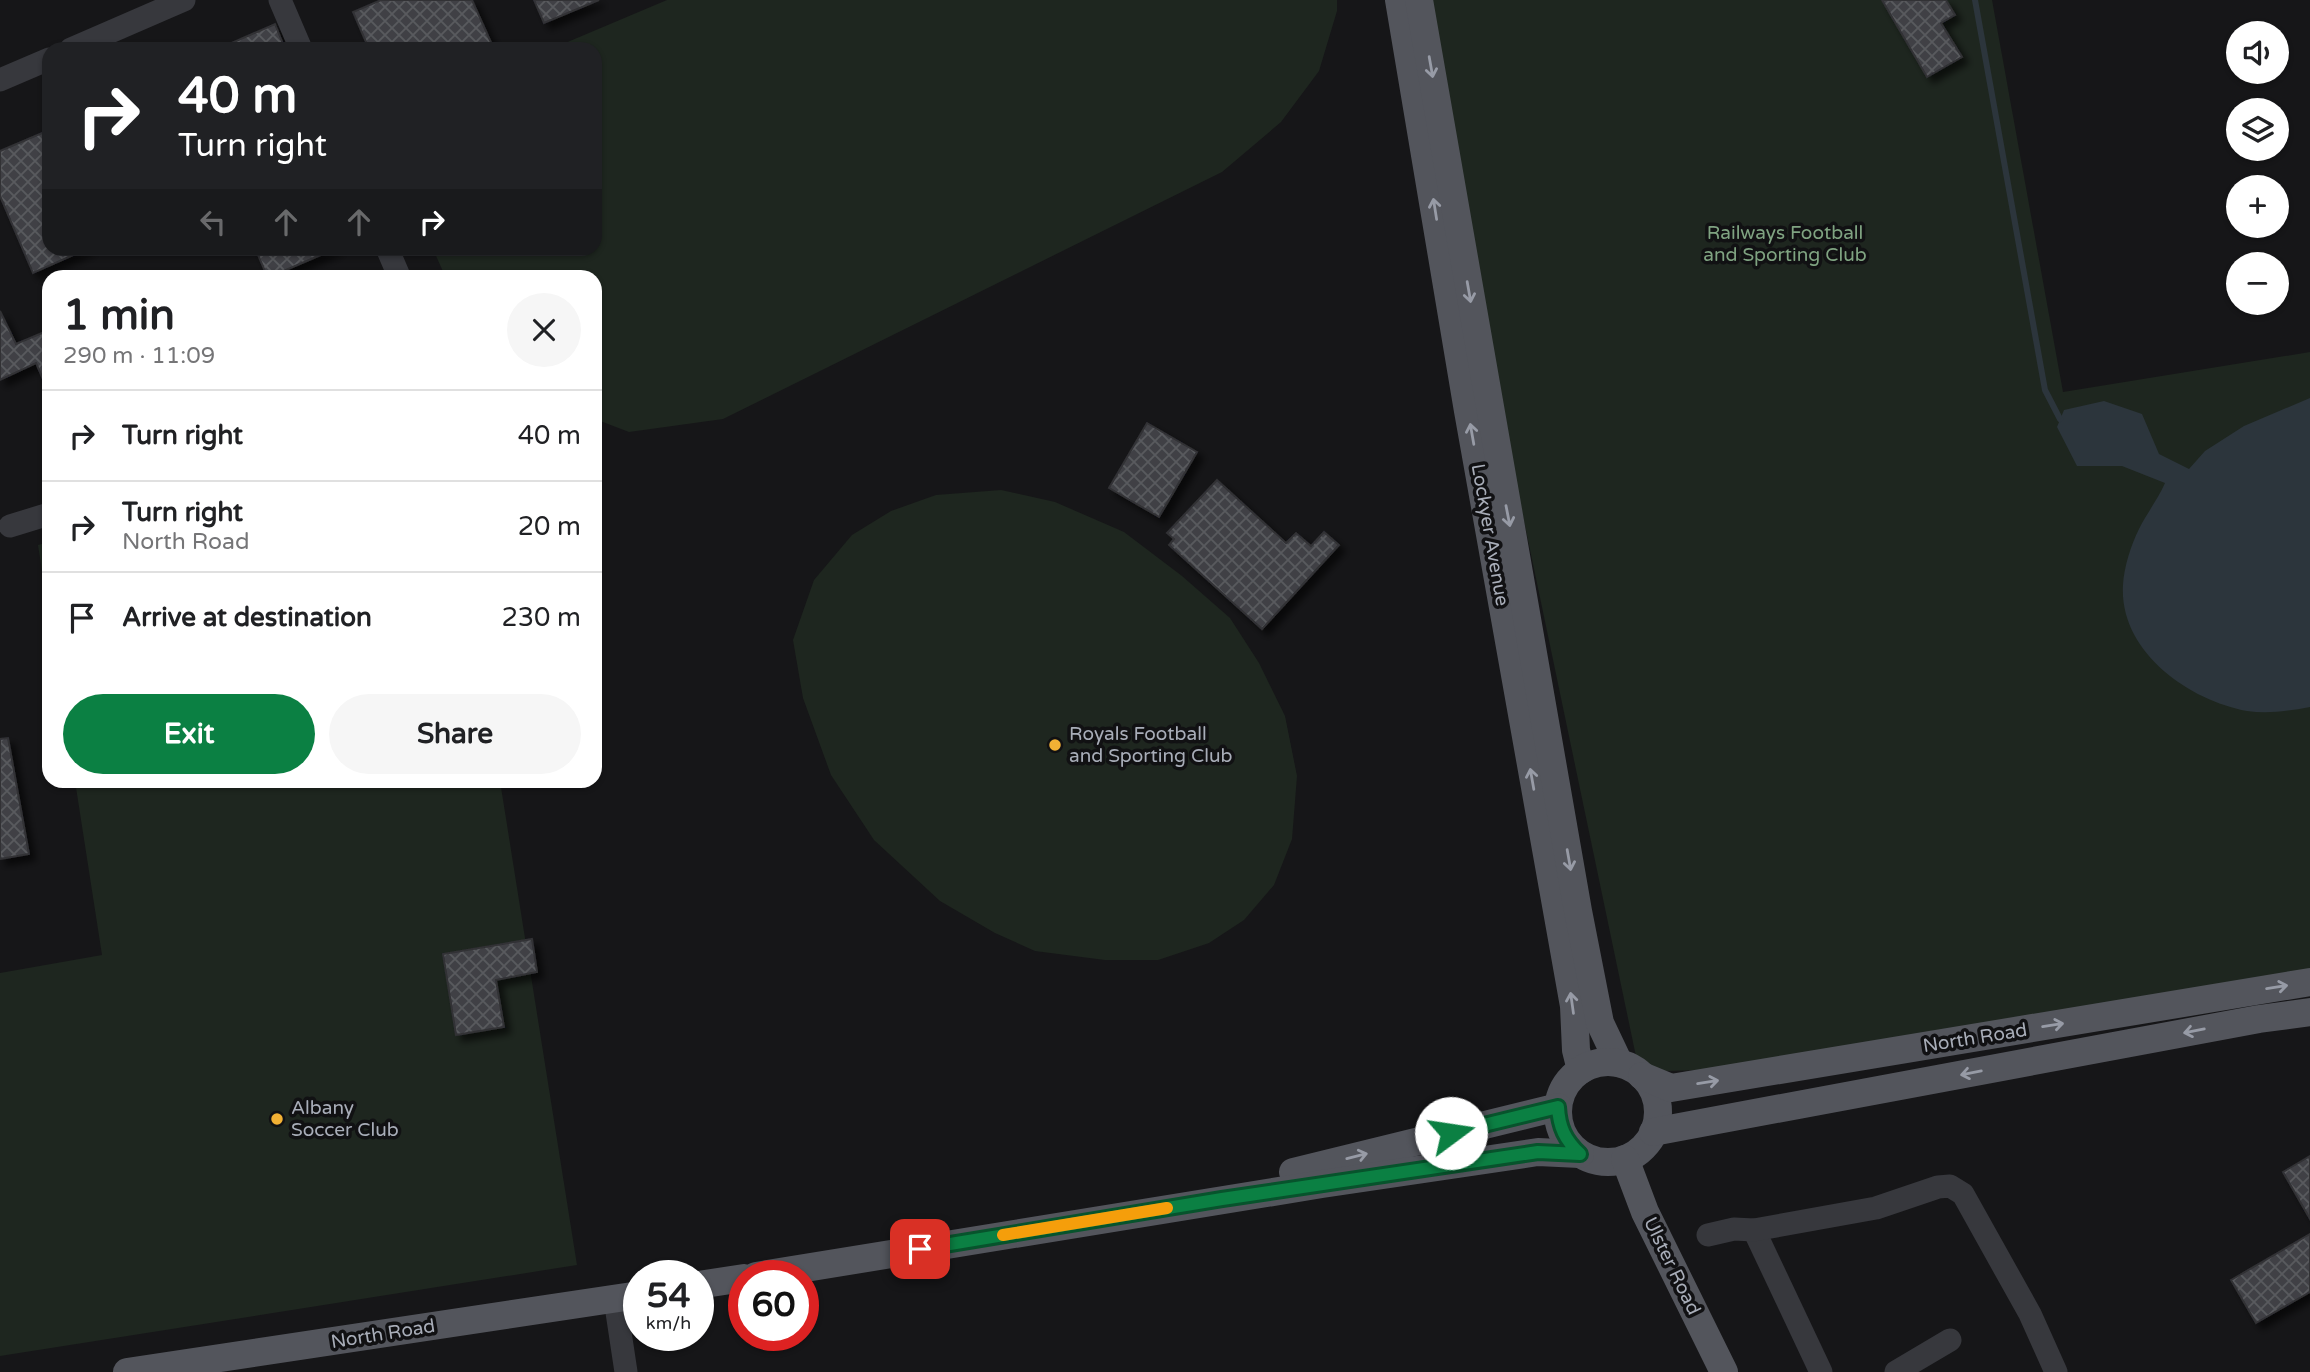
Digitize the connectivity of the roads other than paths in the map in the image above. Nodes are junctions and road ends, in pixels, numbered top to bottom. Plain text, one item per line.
1 (184, 0) edge
2 (280, 0) edge
3 (1399, 0) edge
4 (1419, 0) edge
5 (87, 42) edge
6 (298, 42) edge
7 (42, 62) edge
8 (0, 80) edge
9 (42, 516) edge
10 (10, 526) dead end
11 (2310, 982) edge
12 (2310, 1012) edge
13 (1581, 1070) junction
14 (1631, 1070) junction
15 (1558, 1107) junction
16 (1653, 1132) junction
17 (1580, 1154) junction
18 (1625, 1159) junction
19 (1222, 1199) junction
20 (1754, 1230) junction
21 (1708, 1235) dead end
22 (819, 1266) edge
23 (623, 1298) edge
24 (1950, 1340) dead end
25 (626, 1351) edge
26 (127, 1372) edge
27 (625, 1372) edge
28 (1724, 1372) edge
29 (1821, 1372) edge
30 (1896, 1372) edge
31 (2056, 1372) edge

1 - 5 street
2 - 6 street
13 -> 3 main road, Lockyer Avenue
4 -> 14 main road, Lockyer Avenue
7 - 8 street
9 - 10 street
14 -> 11 main road, North Road
12 -> 16 main road, North Road
13 - 14 main road
13 - 15 main road
14 - 16 main road
15 - 17 main road
19 -> 15 main road
16 - 18 main road
17 - 18 main road
17 - 19 main road
18 - 28 main road, Ulster Road
19 - 22 main road
20 - 21 street
20 - 29 street
20 - 31 street
23 - 26 main road, North Road
24 - 30 street
25 - 27 street

